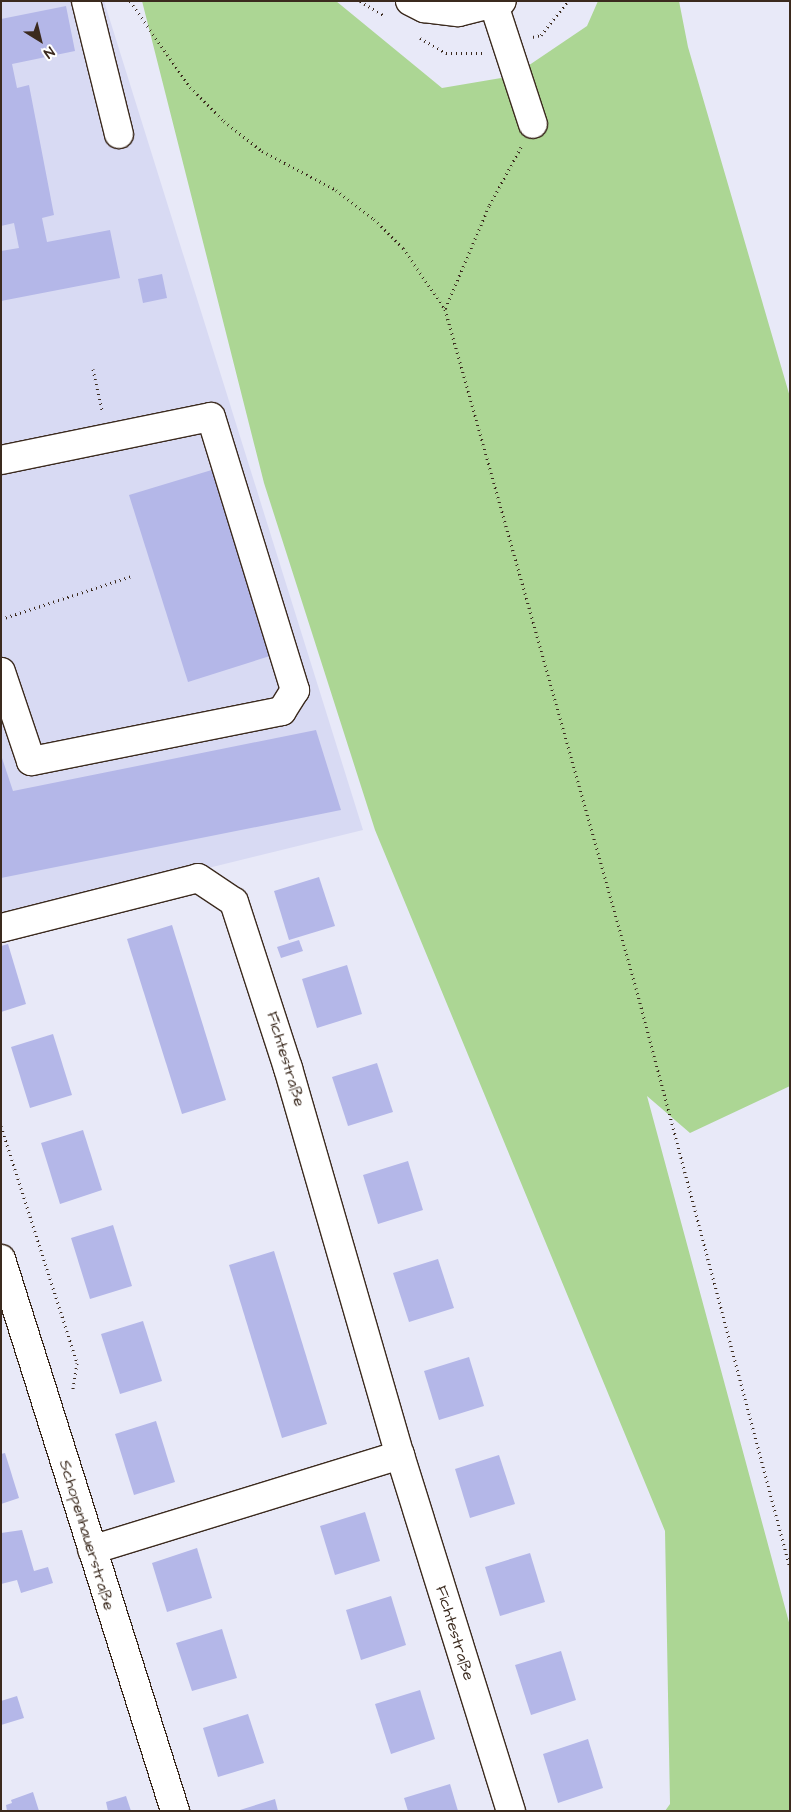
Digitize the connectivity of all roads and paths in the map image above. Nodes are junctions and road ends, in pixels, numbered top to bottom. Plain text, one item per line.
1 (86, 1) edge
2 (130, 1) edge
3 (410, 1) edge
4 (498, 3) edge
5 (533, 124) joint
6 (119, 134) dead end
7 (445, 309) junction
8 (93, 369) dead end
9 (108, 439) junction
10 (1, 460) edge
11 (132, 576) dead end
12 (1, 619) edge
13 (1, 672) edge
14 (1, 928) edge
15 (1, 1126) edge
16 (1, 1259) edge
17 (73, 1392) dead end
18 (400, 1455) junction
19 (92, 1550) junction
20 (790, 1568) edge
21 (175, 1811) edge
22 (510, 1811) edge

1 - 6 street
2 - 7 path
3 - 4 street
4 - 5 street
5 - 7 path
7 - 20 path
8 - 9 path
9 - 10 street
9 - 13 street
11 - 12 path
14 - 18 street, Fichtestraße
15 - 17 path
16 - 19 street, Schopenhauerstraße
18 - 19 street
18 - 22 street, Fichtestraße
19 - 21 street, Schopenhauerstraße

